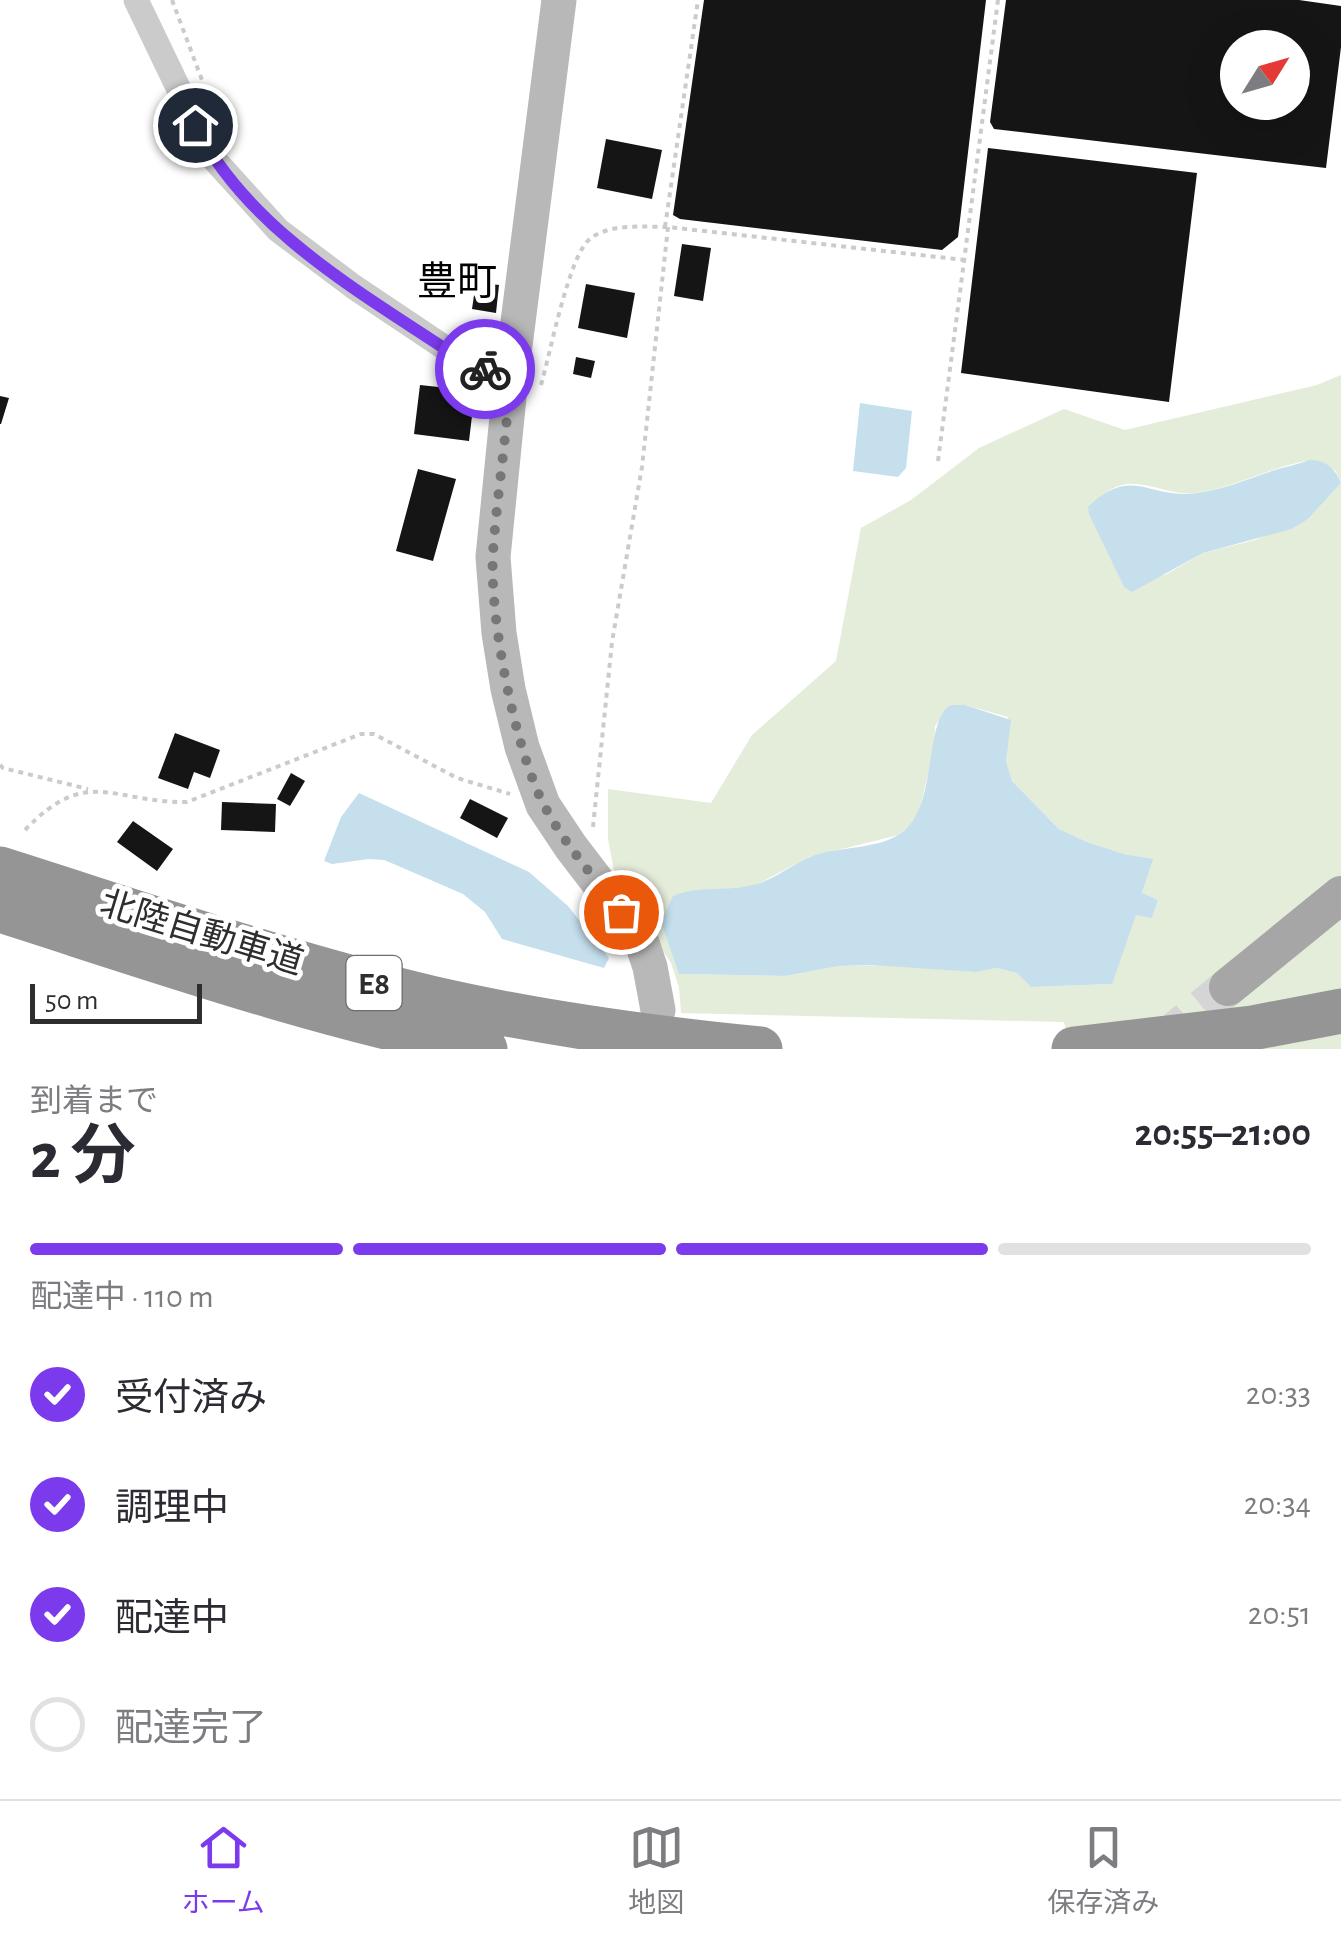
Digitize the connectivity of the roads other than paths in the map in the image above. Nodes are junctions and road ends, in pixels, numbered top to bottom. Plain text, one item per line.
1 (136, 0) edge
2 (559, 0) edge
3 (510, 391) junction
4 (0, 869) edge
5 (1341, 895) edge
6 (0, 910) edge
7 (1228, 987) tunnel mouth
8 (658, 1010) dead end
9 (1341, 1011) edge
10 (485, 1049) edge
11 (760, 1049) edge
12 (1074, 1049) edge

1 - 3 street
2 - 3 street
3 - 8 street
4 - 11 highway, 北陸自動車道 / E8
5 - 7 main road
6 - 10 highway, 北陸自動車道 / E8
9 - 12 highway

